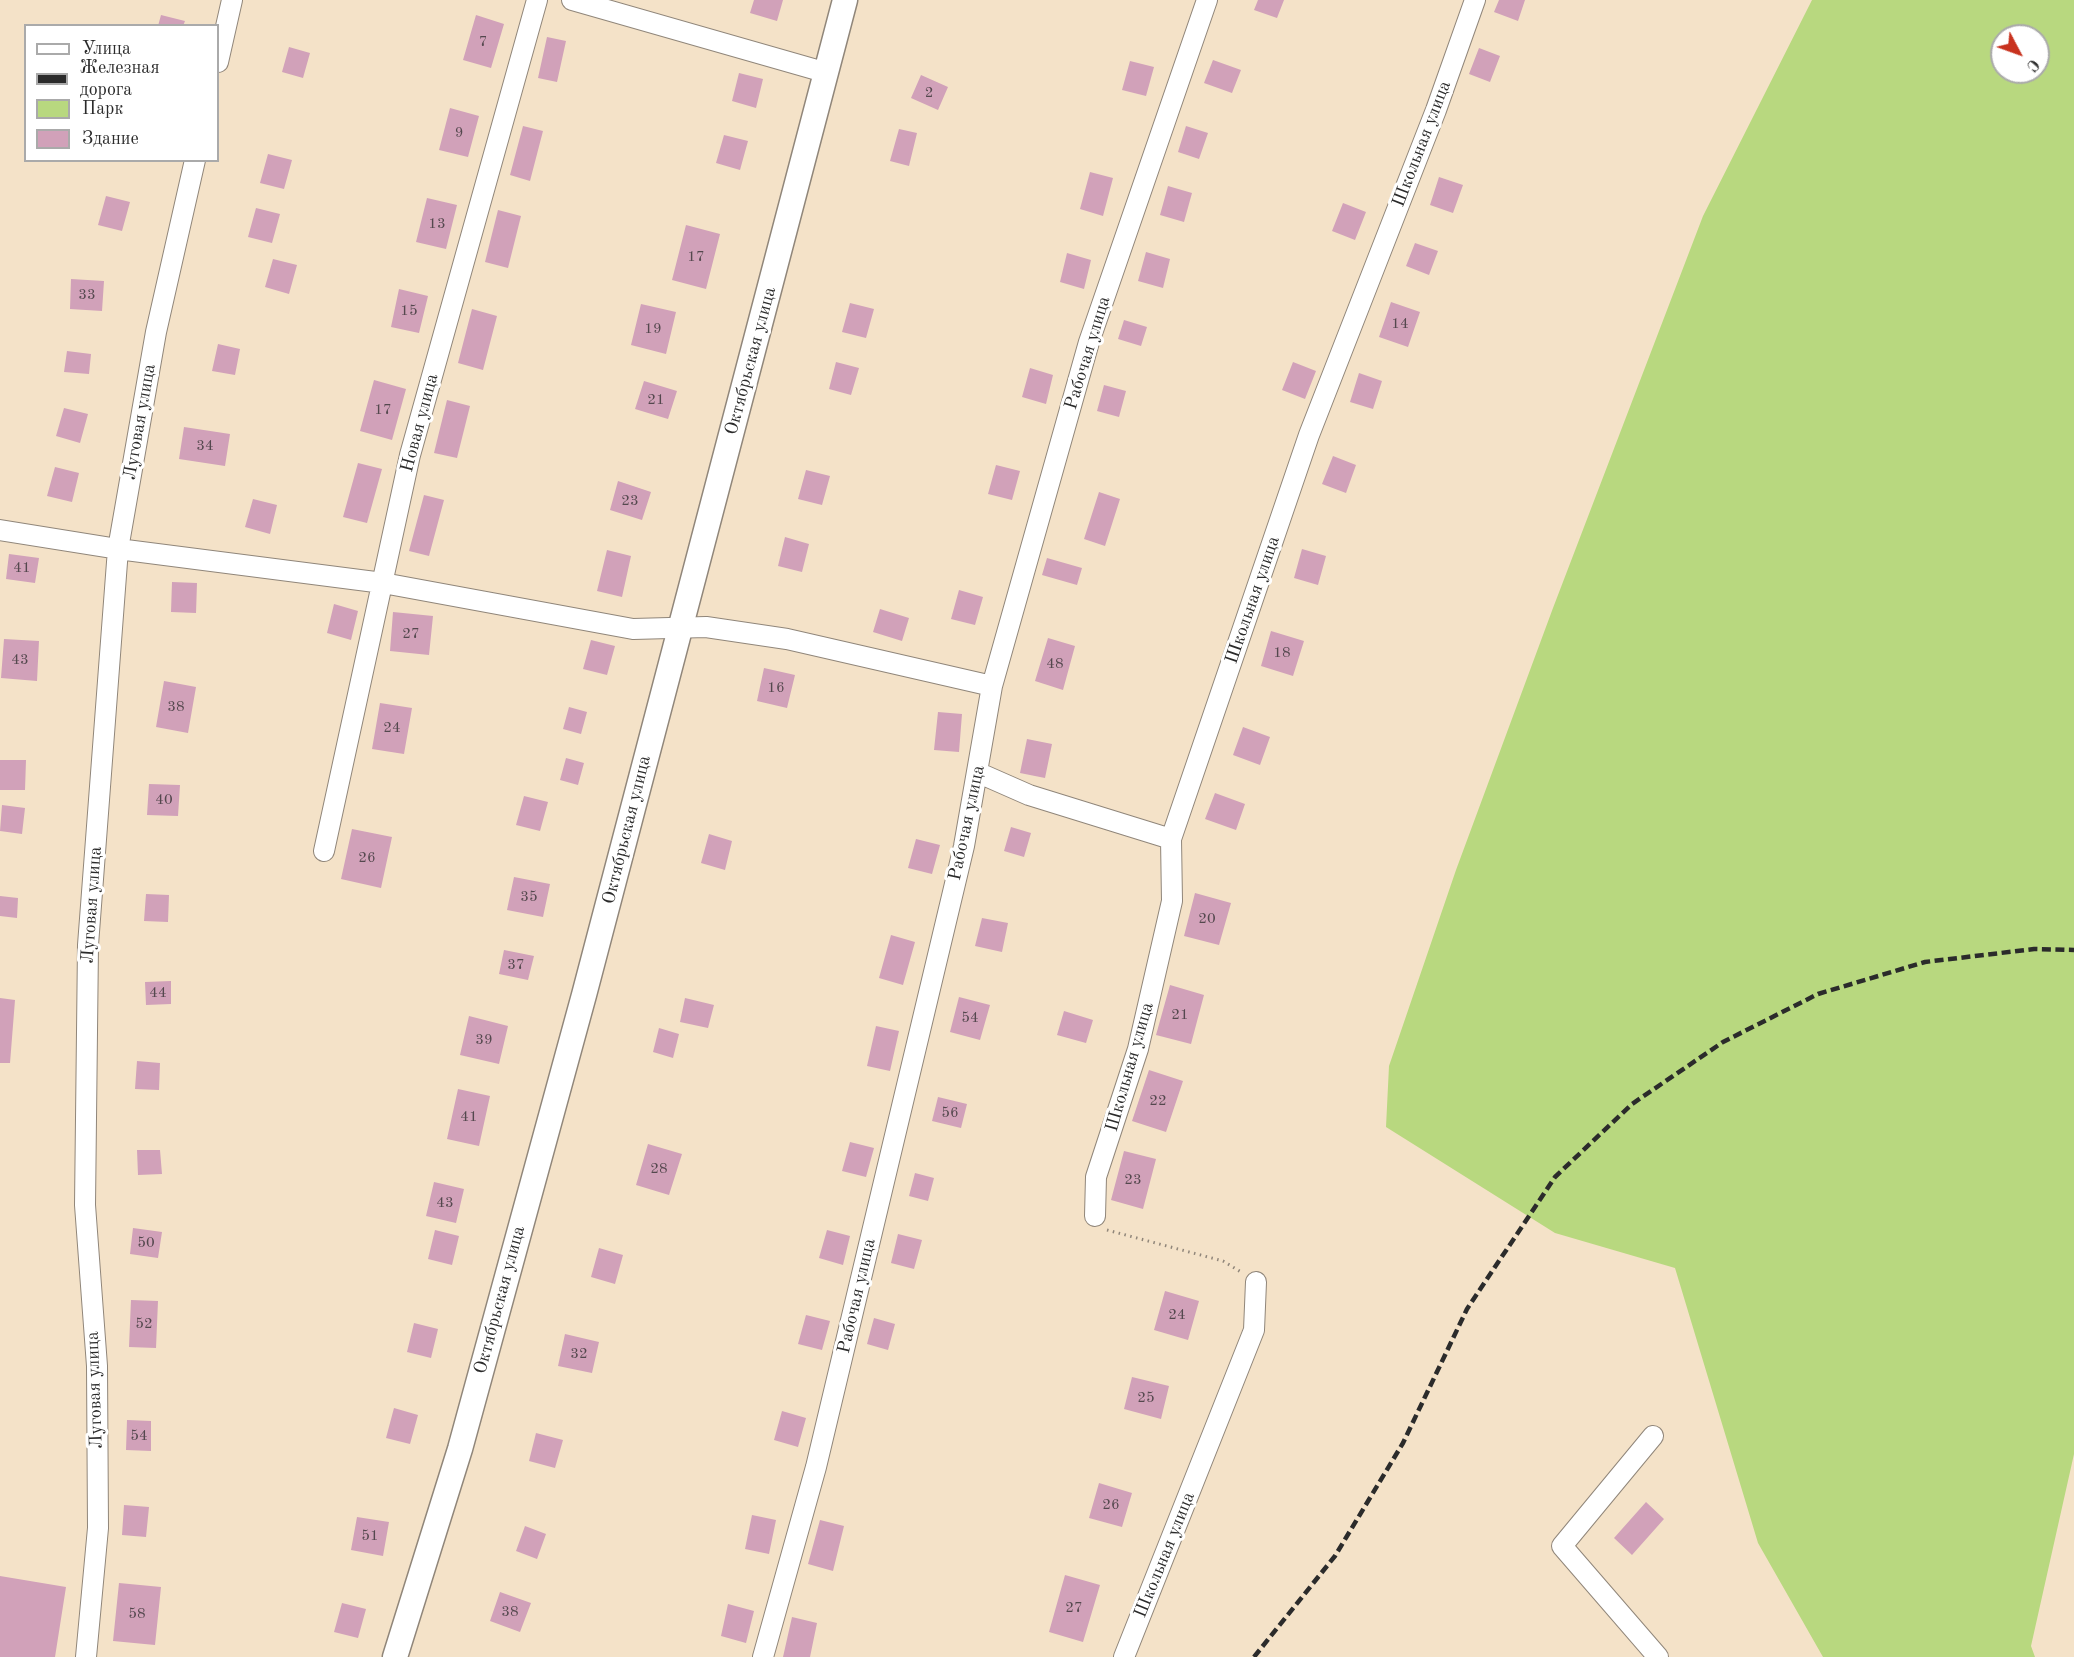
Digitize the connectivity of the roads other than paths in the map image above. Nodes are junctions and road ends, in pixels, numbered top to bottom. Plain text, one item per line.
1 (232, 0) edge
2 (537, 0) edge
3 (572, 0) edge
4 (845, 0) edge
5 (1207, 0) edge
6 (1475, 0) edge
7 (219, 58) edge
8 (824, 72) junction
9 (195, 162) edge
10 (0, 530) edge
11 (118, 549) junction
12 (384, 584) junction
13 (679, 627) junction
14 (992, 686) junction
15 (979, 773) junction
16 (1171, 839) junction
17 (324, 851) dead end
18 (1095, 1216) road end
19 (1256, 1282) road end
20 (1653, 1436) dead end
21 (86, 1657) edge
22 (395, 1657) edge
23 (763, 1657) edge
24 (1124, 1657) edge
25 (1658, 1657) edge

1 - 7 street
2 - 12 street, Новая улица
3 - 8 street
4 - 8 street, Октябрьская улица
5 - 14 street, Рабочая улица
6 - 16 street, Школьная улица
8 - 13 street, Октябрьская улица
9 - 11 street, Луговая улица
10 - 11 street
11 - 12 street
11 - 21 street, Луговая улица
12 - 13 street
12 - 17 street, Новая улица
13 - 14 street
13 - 22 street, Октябрьская улица
14 - 15 street, Рабочая улица
15 - 16 street
15 - 23 street, Рабочая улица
16 - 18 street, Школьная улица
19 - 24 street, Школьная улица
20 - 25 street

